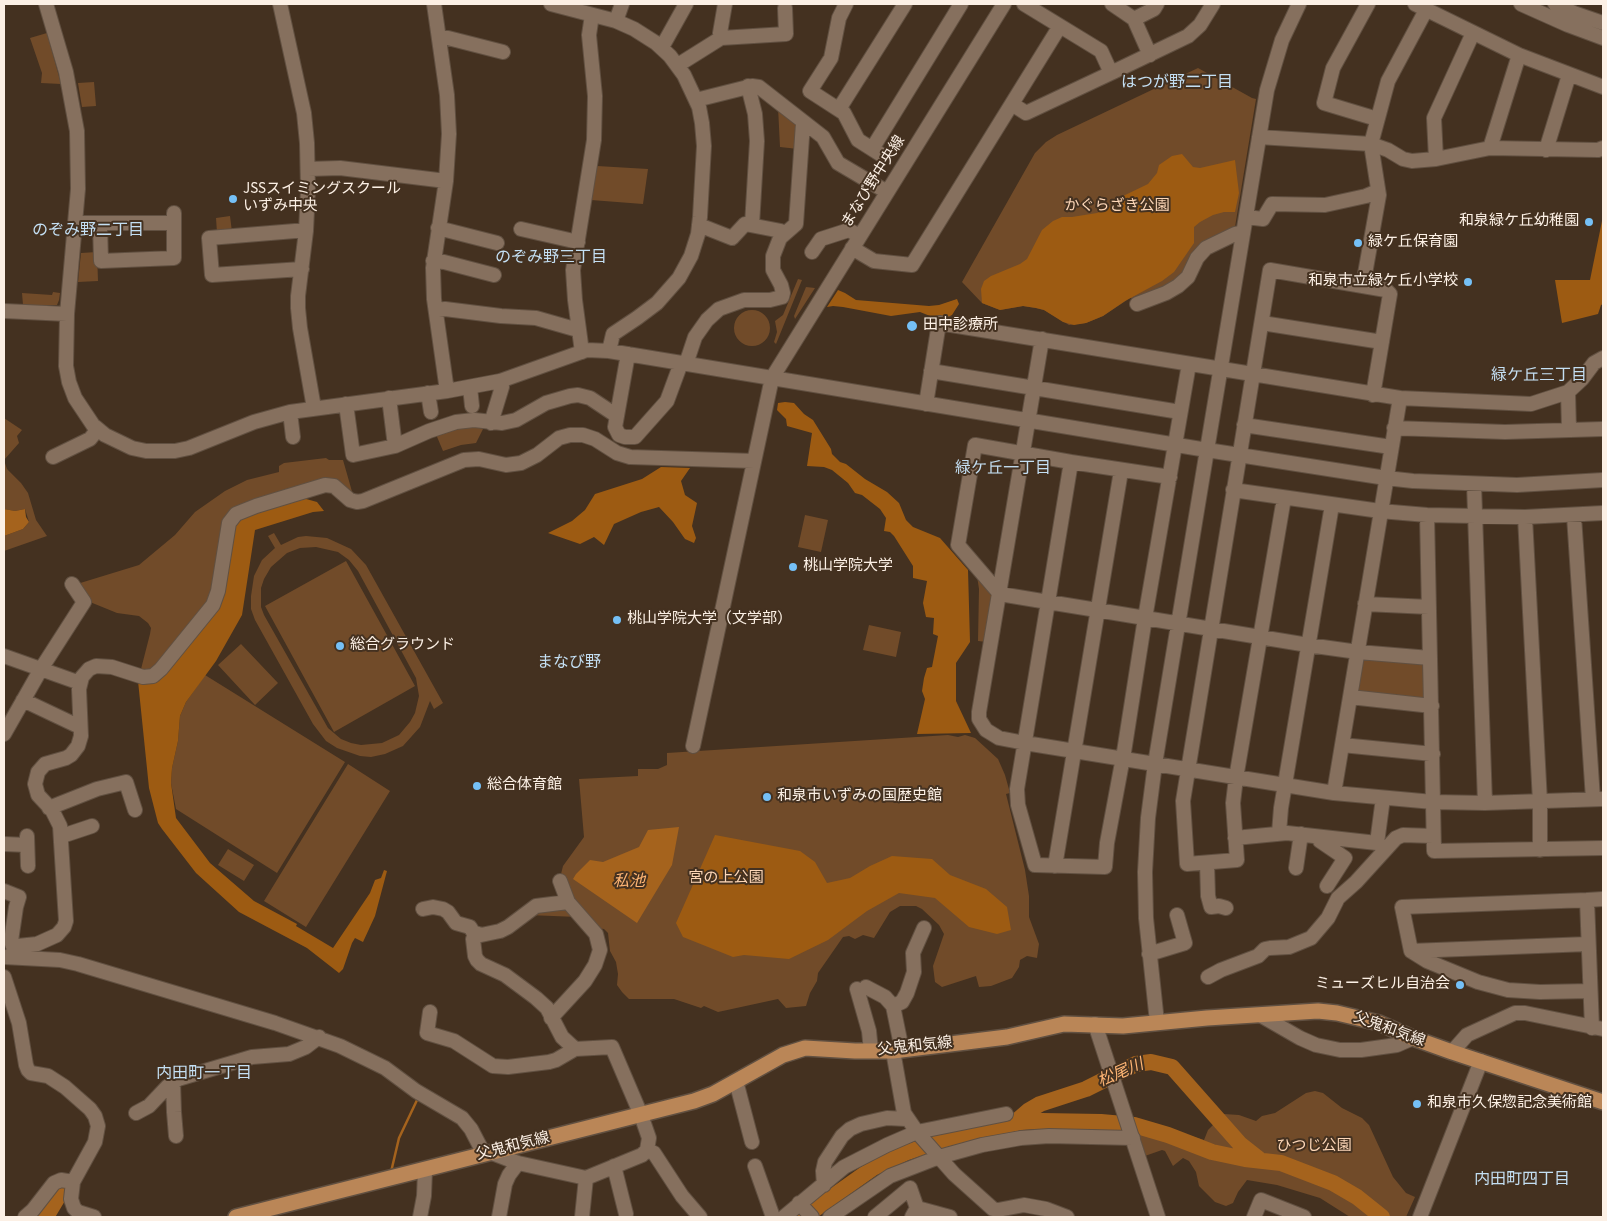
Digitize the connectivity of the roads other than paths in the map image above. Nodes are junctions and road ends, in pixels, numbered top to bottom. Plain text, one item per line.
1 (46, 4) edge
2 (280, 4) edge
3 (434, 4) edge
4 (551, 4) edge
5 (622, 4) edge
6 (686, 4) edge
7 (725, 4) edge
8 (846, 4) edge
9 (904, 4) edge
10 (961, 4) edge
11 (1004, 4) edge
12 (1024, 4) edge
13 (1112, 4) edge
14 (1157, 4) edge
15 (1213, 4) edge
16 (1299, 4) edge
17 (1368, 4) edge
18 (1521, 4) edge
19 (1555, 4) edge
20 (1421, 7) edge
21 (785, 8) dead end
22 (592, 15) junction
23 (1134, 19) junction
24 (616, 21) junction
25 (1603, 23) edge
26 (1060, 26) junction
27 (1473, 33) junction
28 (439, 38) junction
29 (721, 38) junction
30 (1603, 38) edge
31 (662, 48) junction
32 (503, 52) dead end
33 (1150, 54) junction
34 (1519, 55) junction
35 (678, 65) junction
36 (1111, 73) junction
37 (1569, 75) junction
38 (748, 86) junction
39 (1603, 87) edge
40 (696, 100) junction
41 (1012, 104) junction
42 (839, 109) junction
43 (1377, 119) junction
44 (803, 123) junction
45 (1259, 136) junction
46 (1371, 144) junction
47 (1490, 148) junction
48 (1603, 148) edge
49 (1546, 150) junction
50 (1436, 158) junction
51 (308, 169) junction
52 (446, 181) junction
53 (1378, 191) junction
54 (887, 192) junction
55 (1246, 217) junction
56 (75, 223) junction
57 (100, 224) junction
58 (699, 225) junction
59 (752, 225) junction
60 (438, 228) junction
61 (520, 229) dead end
62 (306, 231) junction
63 (1243, 232) junction
64 (783, 234) junction
65 (578, 242) junction
66 (856, 242) junction
67 (497, 244) dead end
68 (812, 252) dead end
69 (433, 261) junction
70 (302, 269) junction
71 (494, 275) dead end
72 (1363, 285) junction
73 (1137, 304) dead end
74 (436, 310) junction
75 (4, 311) edge
76 (67, 314) junction
77 (1262, 322) junction
78 (578, 330) junction
79 (1042, 339) junction
80 (1382, 342) junction
81 (609, 351) junction
82 (582, 352) junction
83 (628, 354) junction
84 (1603, 358) edge
85 (683, 363) junction
86 (1188, 364) junction
87 (1221, 369) junction
88 (931, 371) junction
89 (1253, 374) junction
90 (772, 378) junction
91 (500, 382) junction
92 (470, 387) junction
93 (1034, 388) junction
94 (447, 391) junction
95 (1568, 392) junction
96 (428, 393) junction
97 (1373, 395) junction
98 (389, 398) junction
99 (1400, 398) junction
100 (346, 404) junction
101 (926, 404) junction
102 (472, 406) dead end
103 (314, 408) junction
104 (290, 412) junction
105 (431, 412) dead end
106 (1180, 412) junction
107 (617, 416) junction
108 (1028, 420) junction
109 (491, 423) junction
110 (1244, 425) junction
111 (1394, 428) junction
112 (98, 429) junction
113 (1603, 429) edge
114 (1570, 430) junction
115 (292, 437) dead end
116 (1175, 445) junction
117 (395, 446) junction
118 (1391, 447) junction
119 (1207, 450) junction
120 (1023, 453) junction
121 (1239, 456) junction
122 (53, 457) dead end
123 (754, 461) junction
124 (1072, 462) junction
125 (1120, 471) junction
126 (1170, 477) junction
127 (1386, 478) junction
128 (1603, 480) edge
129 (1474, 484) junction
130 (1233, 490) junction
131 (1284, 498) junction
132 (1332, 505) junction
133 (1380, 511) junction
134 (1603, 513) edge
135 (1427, 515) junction
136 (1574, 516) junction
137 (1525, 517) junction
138 (1474, 518) junction
139 (72, 584) dead end
140 (1000, 594) junction
141 (1048, 602) junction
142 (1365, 604) junction
143 (1429, 607) junction
144 (1097, 610) junction
145 (1145, 618) junction
146 (1178, 624) junction
147 (1210, 629) junction
148 (1259, 637) junction
149 (1308, 645) junction
150 (1358, 652) junction
151 (4, 656) edge
152 (1430, 658) junction
153 (41, 669) junction
154 (80, 683) junction
155 (1350, 698) junction
156 (23, 700) junction
157 (1432, 706) junction
158 (80, 727) junction
159 (4, 734) edge
160 (1024, 743) junction
161 (1342, 745) junction
162 (693, 746) dead end
163 (1074, 751) junction
164 (1433, 754) junction
165 (1122, 759) junction
166 (1155, 764) junction
167 (1188, 769) junction
168 (1236, 778) junction
169 (1285, 786) junction
170 (1334, 793) junction
171 (1382, 798) junction
172 (1598, 799) edge
173 (1432, 802) junction
174 (1540, 802) junction
175 (1485, 803) junction
176 (49, 808) junction
177 (135, 810) dead end
178 (92, 826) dead end
179 (1279, 833) junction
180 (1301, 834) junction
181 (62, 836) junction
182 (1434, 836) junction
183 (1320, 837) junction
184 (1235, 838) junction
185 (4, 844) edge
186 (1603, 848) edge
187 (1540, 850) junction
188 (1207, 863) junction
189 (28, 866) dead end
190 (1055, 866) junction
191 (1296, 868) dead end
192 (560, 881) dead end
193 (1327, 886) dead end
194 (4, 891) edge
195 (1603, 899) edge
196 (1587, 900) junction
197 (568, 902) junction
198 (423, 908) dead end
199 (1226, 908) dead end
200 (1176, 916) dead end
201 (924, 928) dead end
202 (476, 934) junction
203 (1588, 944) junction
204 (1411, 951) junction
205 (9, 954) edge
206 (1149, 954) junction
207 (4, 977) edge
208 (1208, 977) dead end
209 (1590, 991) junction
210 (893, 1006) junction
211 (430, 1012) dead end
212 (1260, 1015) junction
213 (551, 1018) junction
214 (1157, 1022) junction
215 (1096, 1024) junction
216 (1598, 1029) edge
217 (319, 1037) junction
218 (1413, 1038) junction
219 (575, 1049) junction
220 (898, 1051) junction
221 (871, 1052) junction
222 (1452, 1052) junction
223 (1481, 1061) junction
224 (736, 1081) junction
225 (173, 1082) junction
226 (1603, 1101) edge
227 (136, 1113) dead end
228 (1006, 1114) dead end
229 (641, 1115) junction
230 (906, 1119) junction
231 (918, 1134) junction
232 (176, 1136) dead end
233 (1132, 1136) junction
234 (752, 1142) dead end
235 (647, 1150) junction
236 (488, 1154) junction
237 (937, 1155) junction
238 (518, 1163) junction
239 (614, 1166) junction
240 (755, 1166) dead end
241 (425, 1171) junction
242 (586, 1178) junction
243 (73, 1182) junction
244 (824, 1185) junction
245 (986, 1203) junction
246 (800, 1204) junction
247 (914, 1212) edge
248 (629, 1213) edge
249 (1296, 1216) edge
250 (25, 1217) edge
251 (94, 1217) edge
252 (236, 1217) edge
253 (420, 1217) edge
254 (499, 1217) edge
255 (582, 1217) edge
256 (700, 1217) edge
257 (773, 1217) edge
258 (784, 1217) edge
259 (812, 1217) edge
260 (830, 1217) edge
261 (875, 1217) edge
262 (950, 1217) edge
263 (982, 1217) edge
264 (1067, 1217) edge
265 (1158, 1217) edge
266 (1254, 1217) edge
267 (1420, 1217) edge

1 - 56 street
2 - 51 street
3 - 28 street
4 - 22 street
5 - 24 street
6 - 31 street
7 - 29 street
8 - 42 street
9 - 42 street
10 - 42 street
11 - 54 street, まなび野中央線
12 - 26 street
13 - 23 street
14 - 23 street
15 - 33 street
16 - 45 street
17 - 43 street
18 - 30 street
19 - 25 street
20 - 27 street
20 - 43 street
21 - 29 street
22 - 24 street
22 - 65 street
23 - 33 street
24 - 31 street
26 - 36 street
26 - 41 street
27 - 34 street
27 - 50 street
28 - 32 street
28 - 52 street
29 - 35 street
31 - 35 street
33 - 36 street
34 - 37 street
34 - 47 street
35 - 40 street
36 - 41 street
37 - 39 street
37 - 49 street
38 - 40 street
38 - 44 street
38 - 59 street
40 - 58 street
41 - 66 street
43 - 46 street
44 - 54 street
44 - 64 street
45 - 46 street
45 - 55 street
46 - 50 street
46 - 53 street
47 - 49 street
47 - 50 street
48 - 49 street
51 - 52 street
51 - 62 street
52 - 60 street
53 - 55 street
53 - 72 street
54 - 66 street, まなび野中央線
55 - 63 street
56 - 57 street
56 - 76 street
57 - 57 street
58 - 59 street
58 - 81 street
59 - 64 street
60 - 67 street
60 - 69 street
61 - 65 street
62 - 70 street
62 - 70 street
63 - 73 street
63 - 87 street
64 - 85 street
65 - 78 street
66 - 68 street
66 - 90 street, まなび野中央線
69 - 71 street
69 - 74 street
70 - 103 street
72 - 77 street
72 - 80 street
74 - 78 street
74 - 94 street
75 - 76 street
76 - 112 street
77 - 80 street
77 - 89 street
78 - 82 street
79 - 86 street
79 - 88 street
79 - 93 street
80 - 97 street
81 - 82 street
81 - 83 street
82 - 91 street
83 - 85 street
83 - 107 street
84 - 95 street
85 - 90 street
85 - 107 street
86 - 87 street
86 - 106 street
87 - 89 street
87 - 119 street
88 - 93 street
88 - 101 street
89 - 97 street
89 - 110 street
90 - 101 street
90 - 123 street, まなび野中央線
91 - 92 street
91 - 109 street
92 - 94 street
92 - 102 street
93 - 106 street
93 - 108 street
94 - 96 street
95 - 99 street
95 - 114 street
96 - 98 street
96 - 105 street
97 - 99 street
98 - 100 street
98 - 117 street
99 - 111 street
100 - 103 street
100 - 117 street
101 - 108 street
103 - 104 street
104 - 112 street
104 - 115 street
106 - 116 street
107 - 109 street
108 - 116 street
108 - 120 street
109 - 117 street
110 - 118 street
110 - 121 street
111 - 114 street
111 - 118 street
112 - 122 street
113 - 114 street
116 - 119 street
116 - 126 street
118 - 127 street
119 - 121 street
119 - 146 street
120 - 124 street
120 - 140 street
120 - 140 street
121 - 127 street
121 - 130 street
123 - 154 street
123 - 162 street, まなび野中央線
124 - 125 street
124 - 141 street
125 - 126 street
125 - 144 street
126 - 145 street
127 - 129 street
127 - 133 street
128 - 129 street
129 - 138 street
130 - 131 street
130 - 147 street
131 - 132 street
131 - 148 street
132 - 133 street
132 - 149 street
133 - 135 street
133 - 142 street
134 - 136 street
135 - 138 street
135 - 143 street
136 - 137 street
136 - 172 street
137 - 138 street
137 - 174 street
138 - 175 street
139 - 153 street
140 - 141 street
140 - 160 street
141 - 144 street
141 - 160 street
142 - 143 street
142 - 150 street
143 - 152 street
144 - 145 street
144 - 163 street
145 - 146 street
145 - 165 street
146 - 147 street
146 - 166 street
147 - 148 street
147 - 167 street
148 - 149 street
148 - 168 street
149 - 150 street
149 - 169 street
150 - 152 street
150 - 155 street
151 - 153 street
152 - 157 street
153 - 154 street
153 - 156 street
154 - 158 street
155 - 157 street
155 - 161 street
156 - 158 street
156 - 159 street
157 - 164 street
158 - 176 street
160 - 163 street
160 - 190 street
161 - 164 street
161 - 170 street
163 - 165 street
163 - 190 street
164 - 173 street
165 - 166 street
165 - 190 street
166 - 167 street
166 - 206 street
167 - 168 street
167 - 188 street
168 - 169 street
168 - 184 street
169 - 170 street
169 - 179 street
170 - 171 street
171 - 173 street
171 - 183 street
172 - 174 street
173 - 175 street
173 - 182 street
174 - 175 street
174 - 187 street
176 - 177 street
176 - 181 street
178 - 181 street
179 - 180 street
179 - 184 street
180 - 183 street
180 - 191 street
181 - 205 street
182 - 187 street
182 - 208 street
183 - 193 street
184 - 188 street
185 - 189 street
186 - 187 street
188 - 199 street
192 - 197 street
194 - 205 street
195 - 196 street
196 - 203 street
196 - 204 street
197 - 202 street
197 - 213 street
198 - 202 street
200 - 206 street
201 - 210 street
202 - 213 street
203 - 204 street
203 - 209 street
204 - 209 street
205 - 217 street
206 - 214 street
207 - 243 street
209 - 216 street
210 - 220 street
210 - 221 street
211 - 219 street
212 - 214 main road, 父鬼和気線
212 - 218 main road, 父鬼和気線
212 - 218 street
213 - 219 street
214 - 215 main road, 父鬼和気線
215 - 220 main road, 父鬼和気線
215 - 233 street
216 - 222 street
217 - 225 street
217 - 236 street
218 - 222 main road, 父鬼和気線
219 - 229 street
220 - 221 main road, 父鬼和気線
220 - 230 street
221 - 224 main road, 父鬼和気線
222 - 223 main road, 父鬼和気線
223 - 226 main road, 父鬼和気線
223 - 267 street
224 - 229 main road, 父鬼和気線
224 - 234 street
225 - 227 street
225 - 232 street
228 - 231 street
229 - 235 street
229 - 236 main road, 父鬼和気線
230 - 231 street
230 - 244 street
231 - 237 street
231 - 244 street
233 - 237 street
233 - 265 street
235 - 239 street
235 - 256 street
236 - 238 street
236 - 241 main road, 父鬼和気線
237 - 245 street
237 - 260 street
238 - 242 street
238 - 254 street
239 - 242 street
239 - 248 street
240 - 257 street
241 - 252 main road, 父鬼和気線
241 - 253 street
242 - 255 street
243 - 250 street
243 - 251 street
244 - 246 street
245 - 263 street
245 - 264 street
246 - 258 street
246 - 259 street
247 - 261 street
247 - 262 street
249 - 266 street

